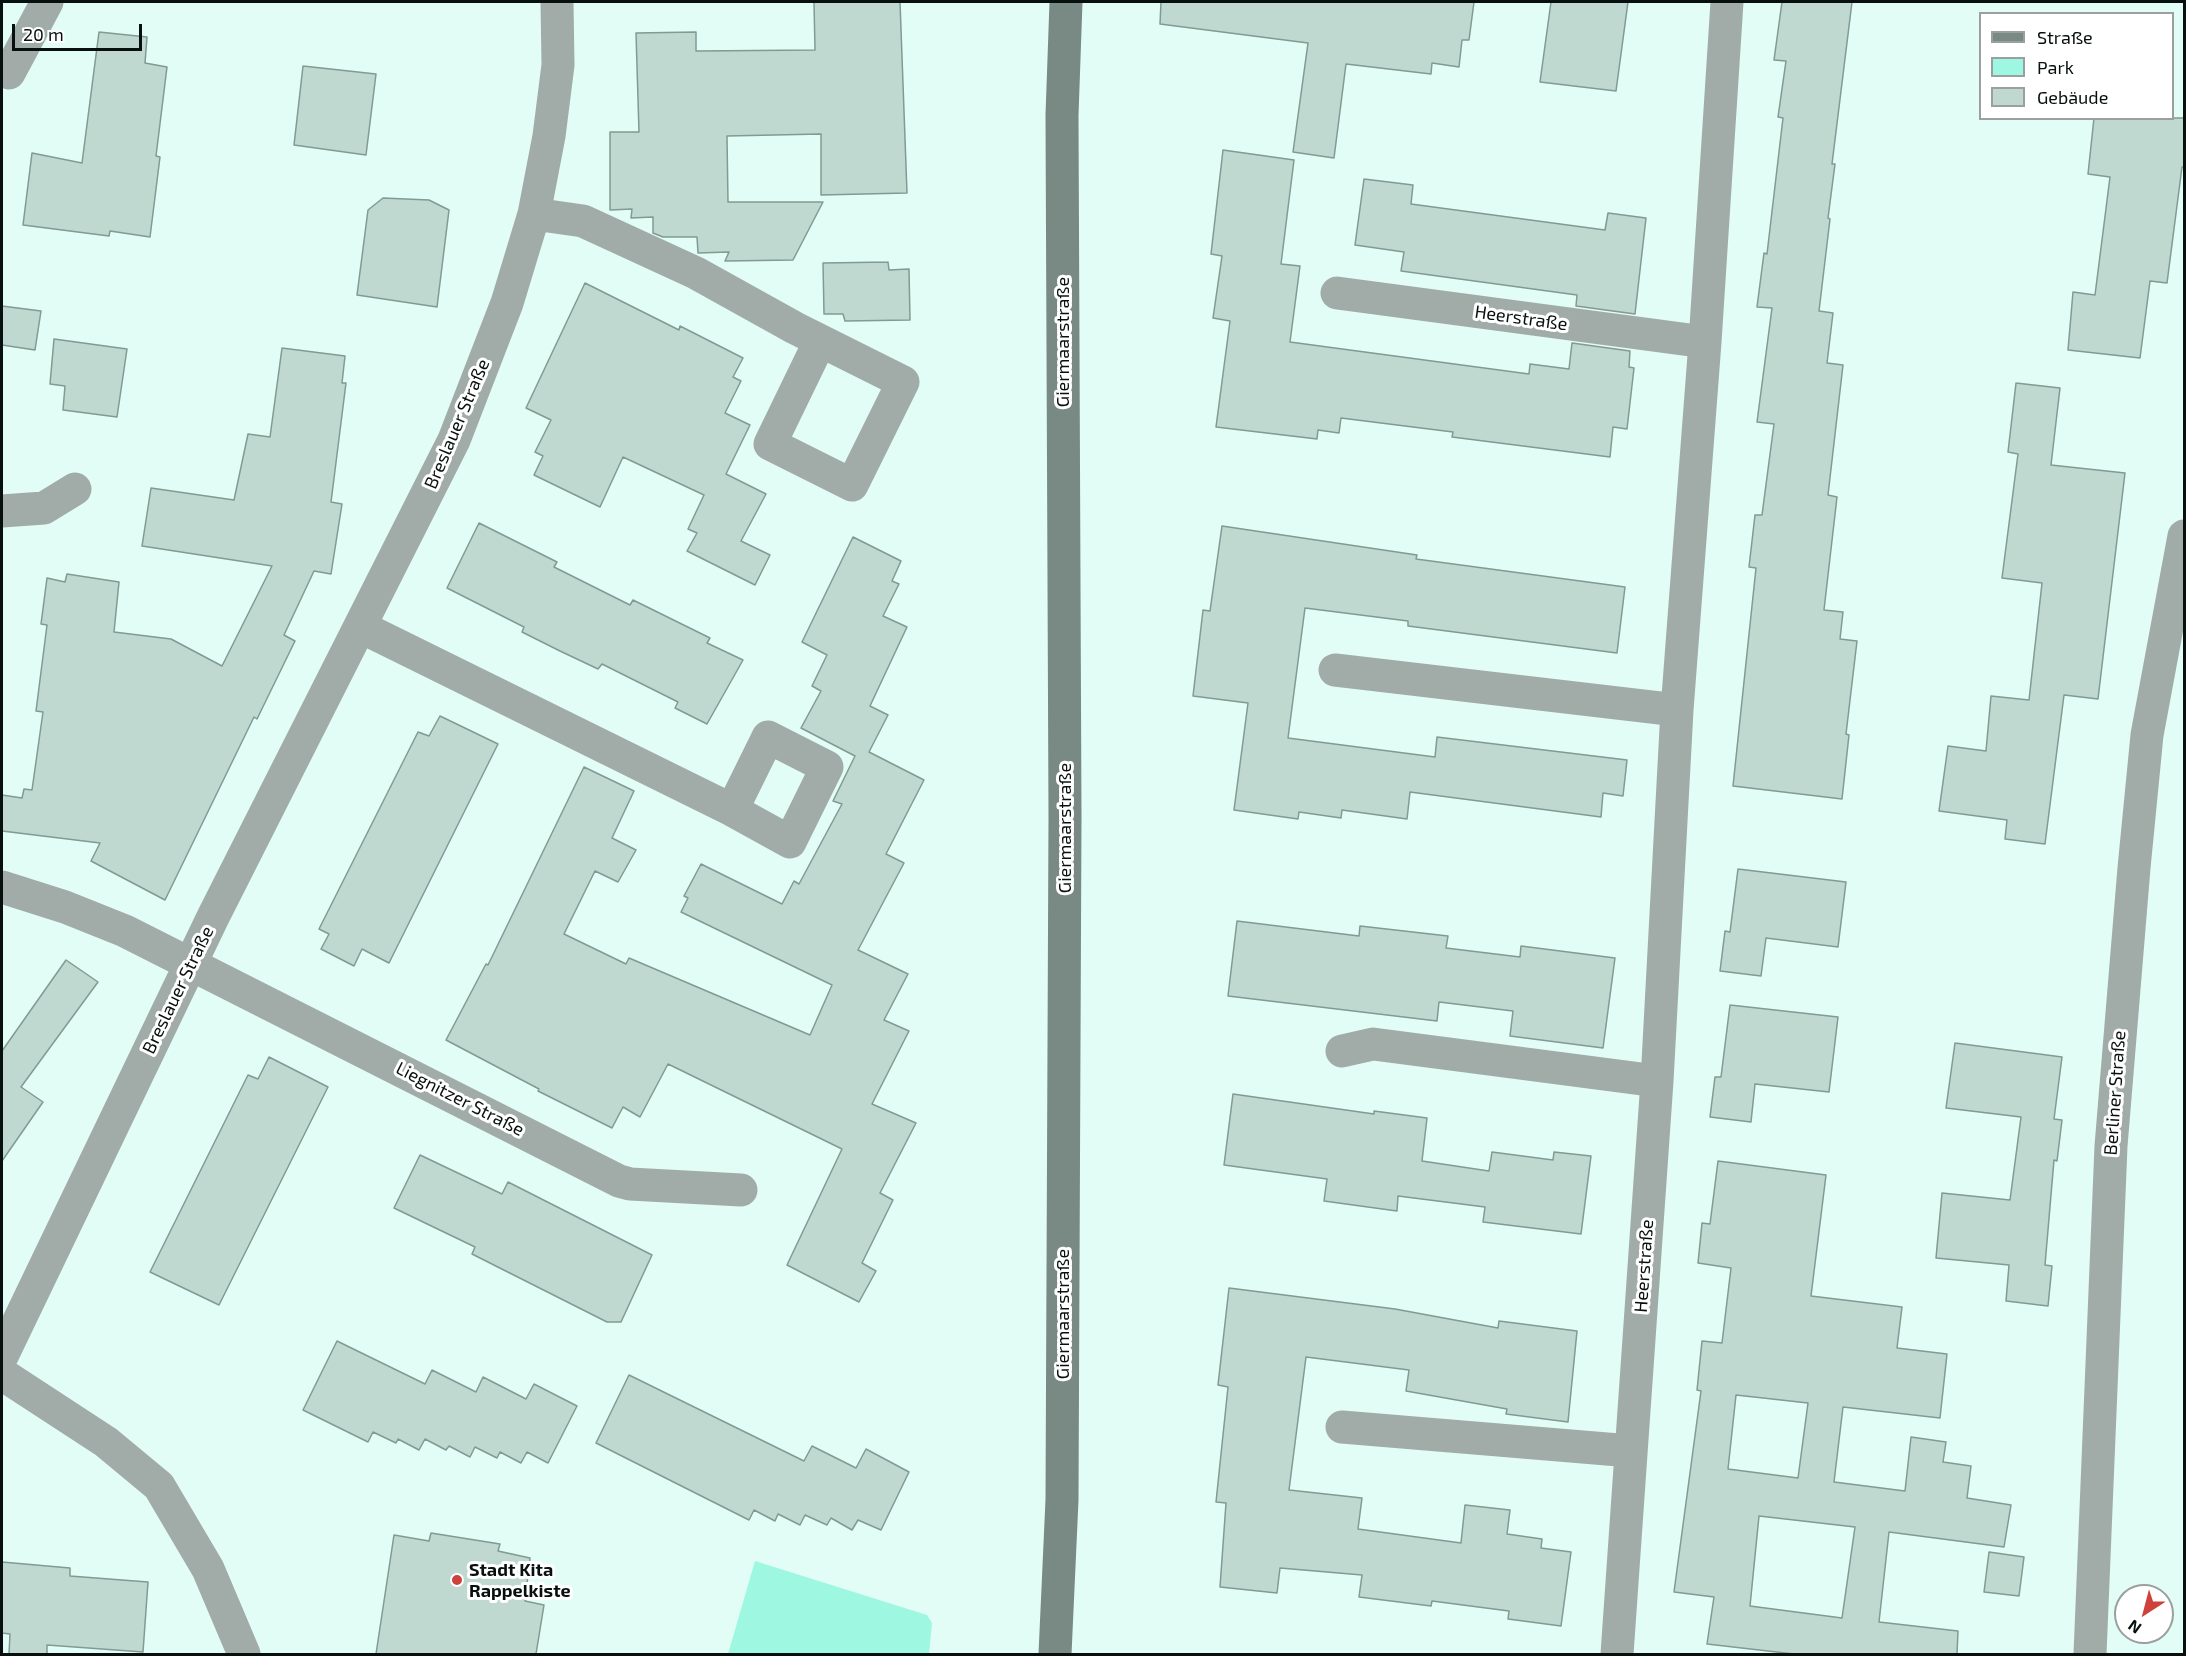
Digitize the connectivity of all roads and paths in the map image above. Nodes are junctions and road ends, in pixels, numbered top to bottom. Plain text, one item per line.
1 (47, 2) edge
2 (557, 2) edge
3 (1066, 2) edge
4 (1727, 2) edge
5 (9, 73) dead end
6 (534, 214) junction
7 (1337, 293) dead end
8 (820, 341) dead end
9 (1705, 342) junction
10 (75, 489) dead end
11 (2, 511) edge
12 (2184, 536) edge
13 (361, 627) junction
14 (1335, 670) dead end
15 (1677, 710) junction
16 (732, 810) dead end
17 (2, 887) edge
18 (190, 965) junction
19 (1342, 1052) dead end
20 (1657, 1081) junction
21 (741, 1190) dead end
22 (2, 1356) edge
23 (2, 1374) edge
24 (1342, 1427) dead end
25 (1631, 1451) junction
26 (244, 1654) edge
27 (1055, 1654) edge
28 (1617, 1654) edge
29 (2090, 1654) edge

1 - 5 street
2 - 6 street, Breslauer Straße
3 - 27 main road, Giermaarstraße
4 - 9 street, Heerstraße
6 - 8 street
6 - 13 street, Breslauer Straße
7 - 9 street, Heerstraße
9 - 15 street, Heerstraße
10 - 11 street
12 - 29 street, Berliner Straße
13 - 16 street
13 - 18 street, Breslauer Straße
14 - 15 street
15 - 20 street, Heerstraße
17 - 18 street, Liegnitzer Straße
18 - 21 street, Liegnitzer Straße
18 - 22 street, Breslauer Straße
19 - 20 street
20 - 25 street, Heerstraße
23 - 26 street
24 - 25 street
25 - 28 street, Heerstraße

